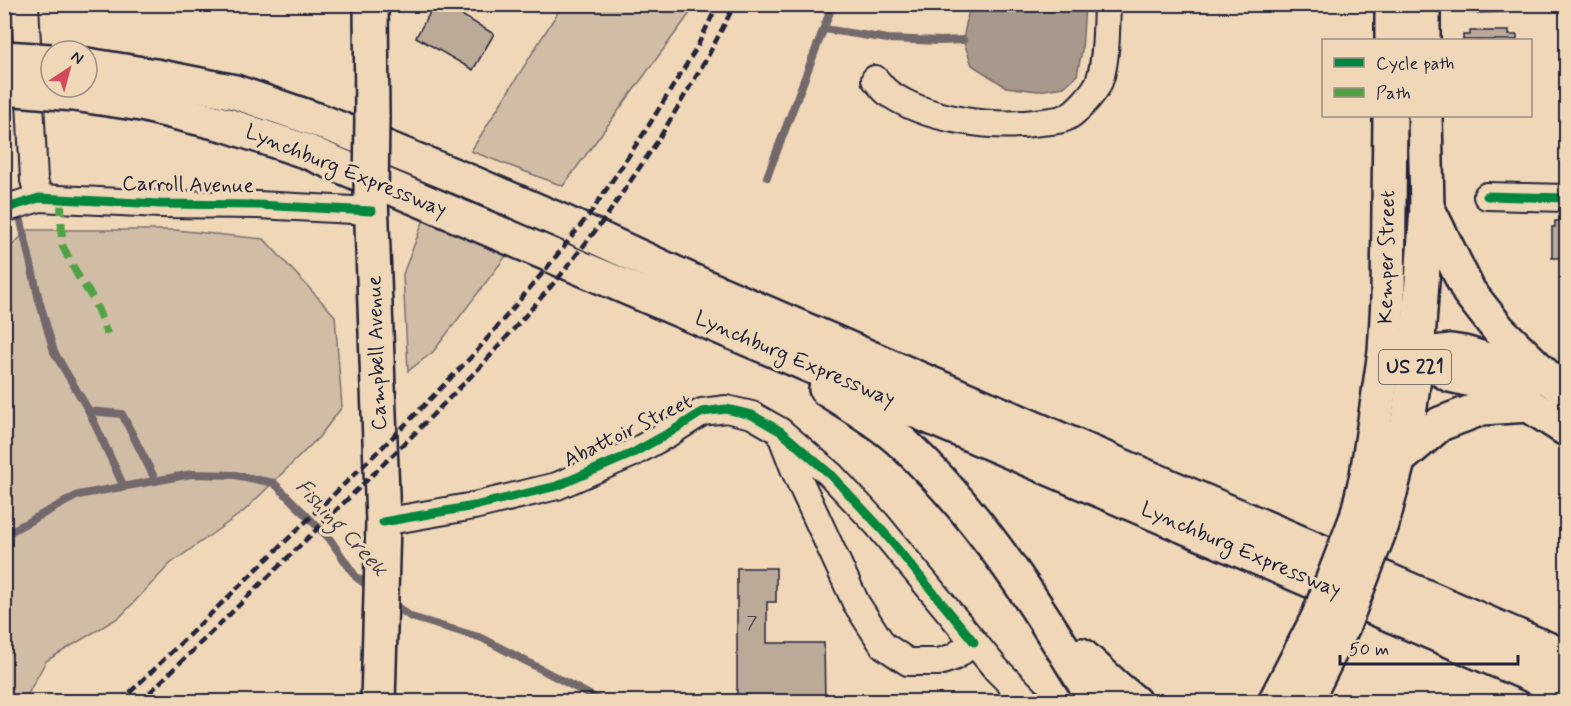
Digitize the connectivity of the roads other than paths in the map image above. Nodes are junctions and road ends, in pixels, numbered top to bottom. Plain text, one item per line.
1 (25, 4) edge
2 (371, 4) edge
3 (1107, 4) edge
4 (1392, 4) edge
5 (1423, 4) edge
6 (1392, 39) edge
7 (1423, 39) edge
8 (4, 58) edge
9 (39, 60) edge
10 (99, 67) edge
11 (875, 79) dead end
12 (4, 87) edge
13 (1390, 117) edge
14 (1425, 117) edge
15 (1487, 196) dead end
16 (39, 198) junction
17 (1566, 198) edge
18 (371, 204) junction
19 (1427, 207) junction
20 (4, 209) edge
21 (755, 342) junction
22 (1385, 352) junction
23 (1417, 355) junction
24 (1557, 384) edge
25 (1529, 405) junction
26 (1566, 429) edge
27 (780, 431) junction
28 (1399, 459) junction
29 (1369, 520) junction
30 (383, 522) junction
31 (1330, 622) junction
32 (1051, 627) junction
33 (974, 642) junction
34 (1561, 653) edge
35 (1566, 690) edge
36 (378, 702) edge
37 (1029, 702) edge
38 (1096, 702) edge
39 (1134, 702) edge
40 (1275, 702) edge
41 (1305, 702) edge

1 - 16 street
2 - 18 main road, Campbell Avenue, bridge
3 - 11 street
4 - 6 main road
5 - 7 main road
8 - 9 main road, bridge
10 - 34 main road, Lynchburg Expressway
12 - 21 main road, Lynchburg Expressway, bridge
13 - 22 main road, Kemper Street / US 221
14 - 19 main road, Kemper Street / US 221
15 - 17 street
16 - 18 street, Carroll Avenue
16 - 20 street, Carroll Avenue
18 - 30 main road, Campbell Avenue
19 - 23 main road, Kemper Street / US 221
19 - 24 main road
21 - 32 main road
21 - 35 main road, Lynchburg Expressway
22 - 23 main road
22 - 29 main road, Kemper Street / US 221
23 - 24 main road
23 - 25 main road
23 - 28 main road, Kemper Street / US 221
25 - 26 main road
25 - 28 main road
27 - 30 street, Abattoir Street
27 - 33 street, Abattoir Street
27 - 33 street
28 - 29 main road, Kemper Street / US 221
29 - 31 main road, Kemper Street / US 221, bridge
30 - 36 main road, Campbell Avenue
31 - 40 main road, Kemper Street / US 221
31 - 41 main road, Kemper Street / US 221
32 - 38 main road
32 - 39 main road
33 - 37 street, Abattoir Street

